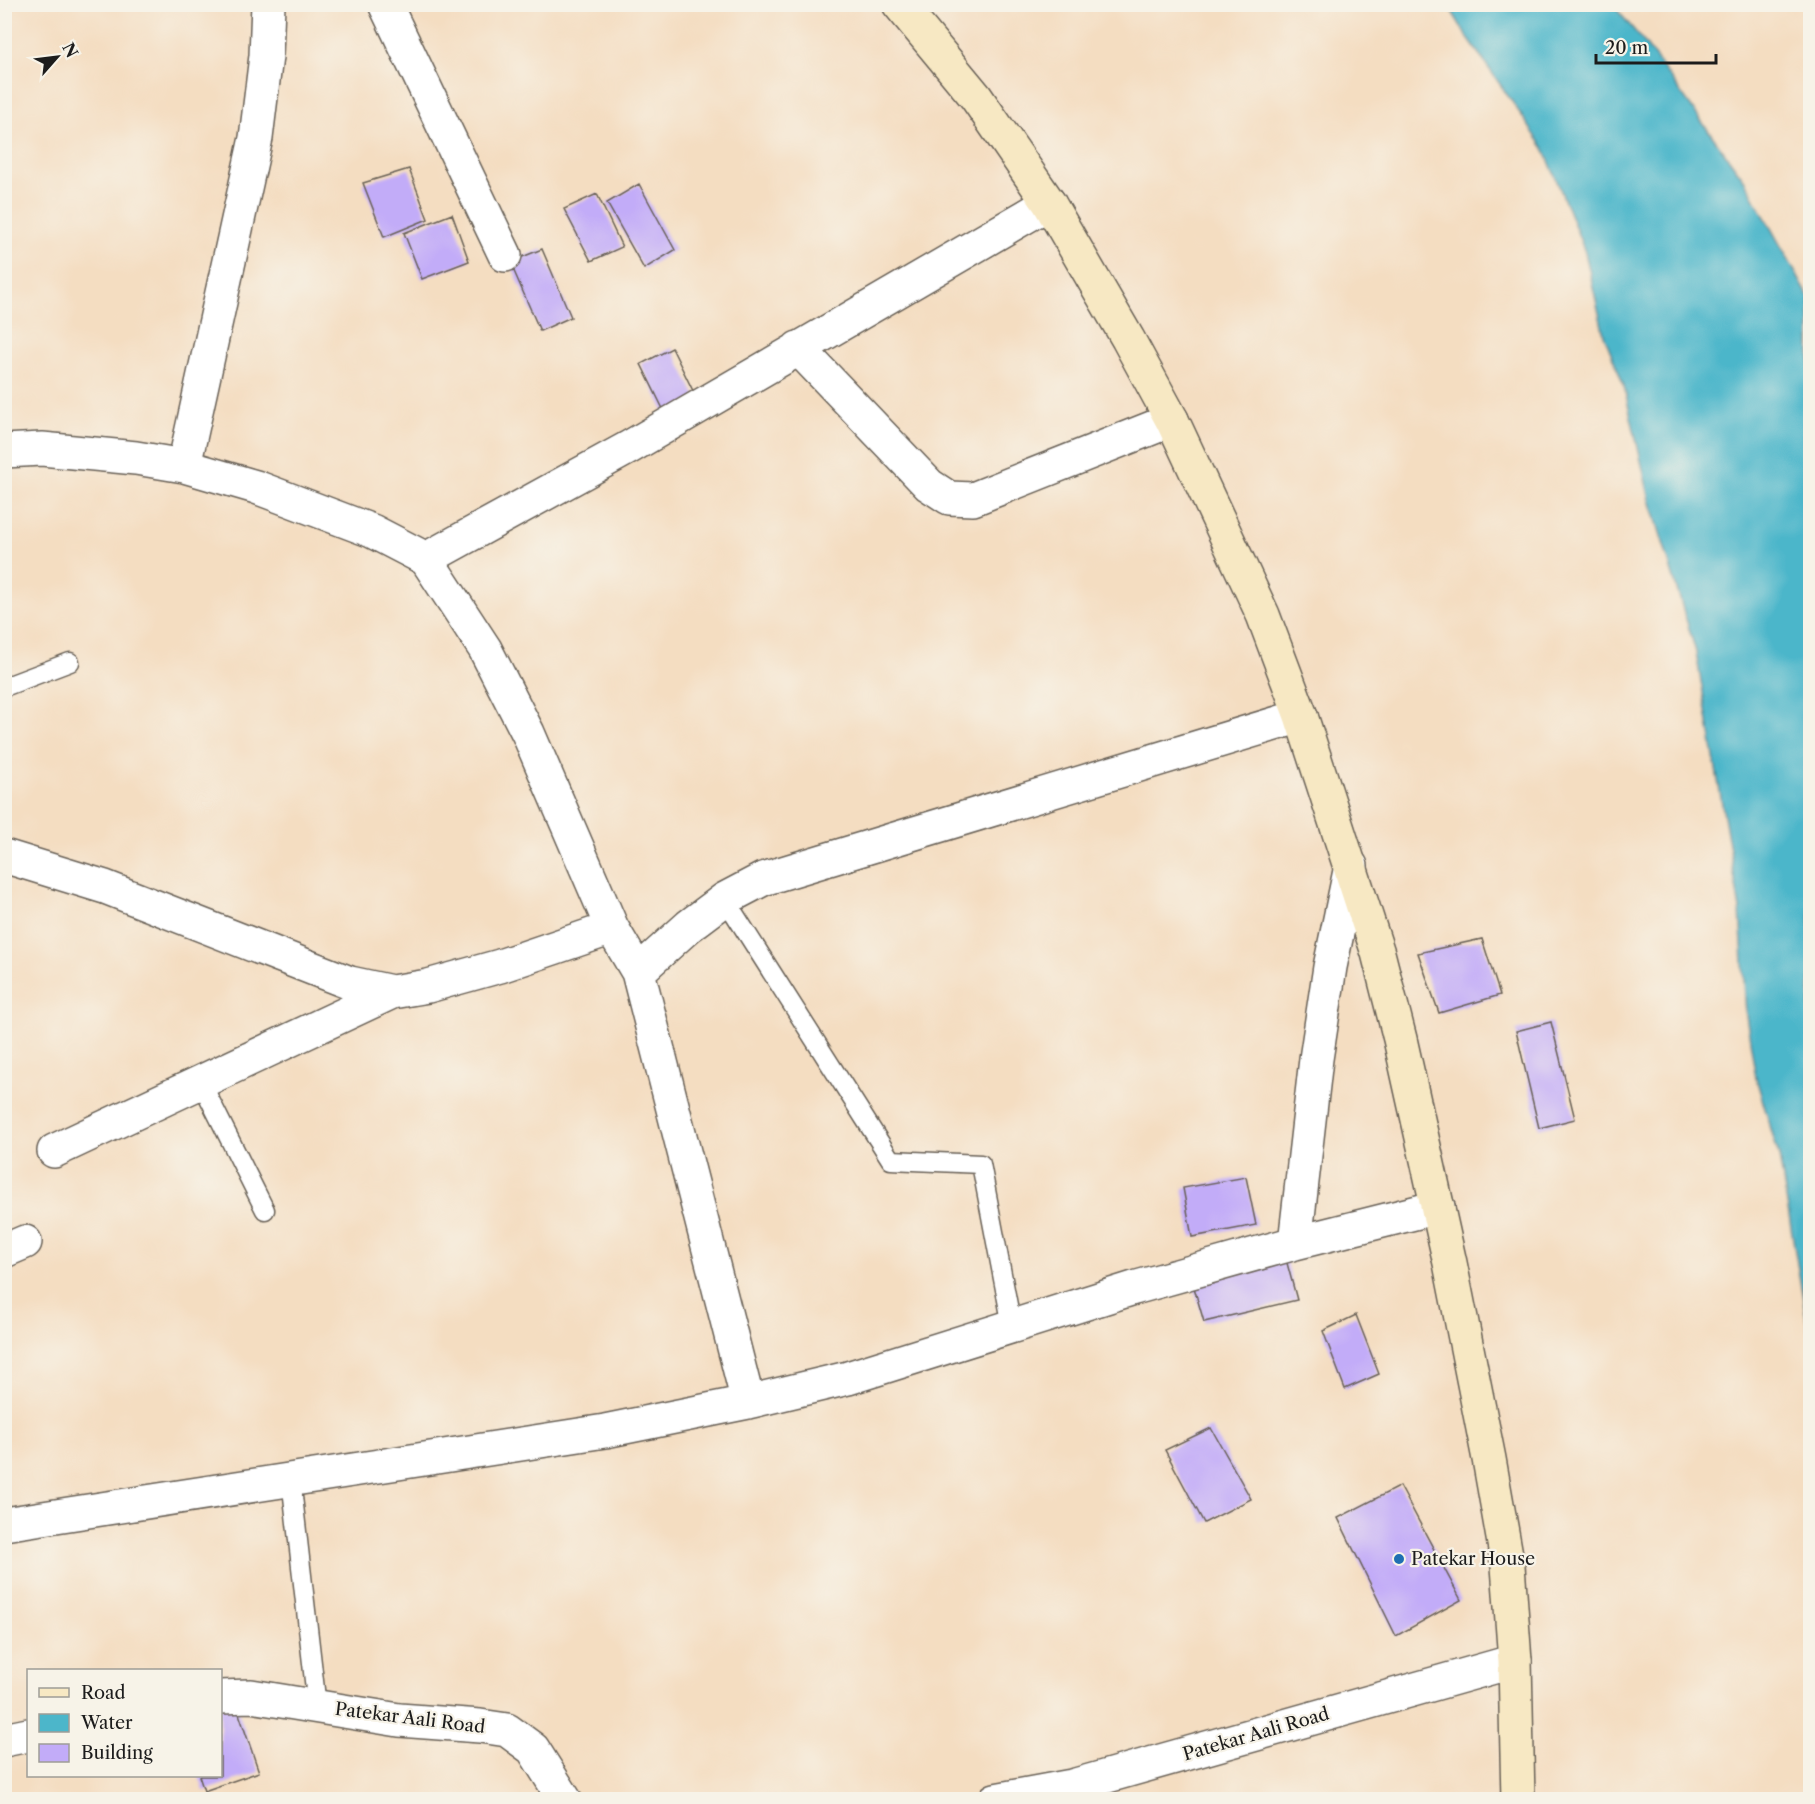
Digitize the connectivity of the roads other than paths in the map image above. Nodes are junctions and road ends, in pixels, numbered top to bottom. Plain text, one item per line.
1 (268, 4) edge
2 (385, 4) edge
3 (899, 4) edge
4 (1049, 203) junction
5 (505, 255) dead end
6 (798, 348) junction
7 (1172, 420) junction
8 (4, 450) edge
9 (184, 466) junction
10 (426, 559) junction
11 (70, 662) dead end
12 (4, 687) edge
13 (1301, 716) junction
14 (4, 856) edge
15 (1351, 866) junction
16 (725, 899) junction
17 (612, 928) junction
18 (638, 972) junction
19 (392, 992) junction
20 (201, 1083) junction
21 (54, 1151) dead end
22 (1438, 1207) junction
23 (265, 1210) dead end
24 (1295, 1243) junction
25 (1012, 1326) junction
26 (748, 1402) junction
27 (291, 1479) junction
28 (4, 1524) edge
29 (1515, 1660) junction
30 (222, 1697) edge
31 (317, 1707) junction
32 (27, 1735) edge
33 (4, 1740) edge
34 (565, 1800) edge
35 (995, 1800) edge
36 (1518, 1800) edge

1 - 9 street
2 - 5 street
3 - 4 street
4 - 6 street
4 - 7 street
6 - 7 street
6 - 10 street
7 - 13 street
8 - 9 street
9 - 10 street
10 - 17 street
11 - 12 lane
13 - 15 street
13 - 16 street
14 - 19 street
15 - 22 street
15 - 24 street
16 - 18 street
16 - 25 lane
17 - 18 street
17 - 19 street
18 - 26 street
19 - 20 street
20 - 21 street
20 - 23 lane
22 - 24 street
22 - 29 street
24 - 25 street
25 - 26 street
26 - 27 street
27 - 28 street
27 - 31 lane
29 - 35 street, Patekar Aali Road
29 - 36 street
30 - 31 street, Patekar Aali Road
31 - 34 street, Patekar Aali Road
32 - 33 street

